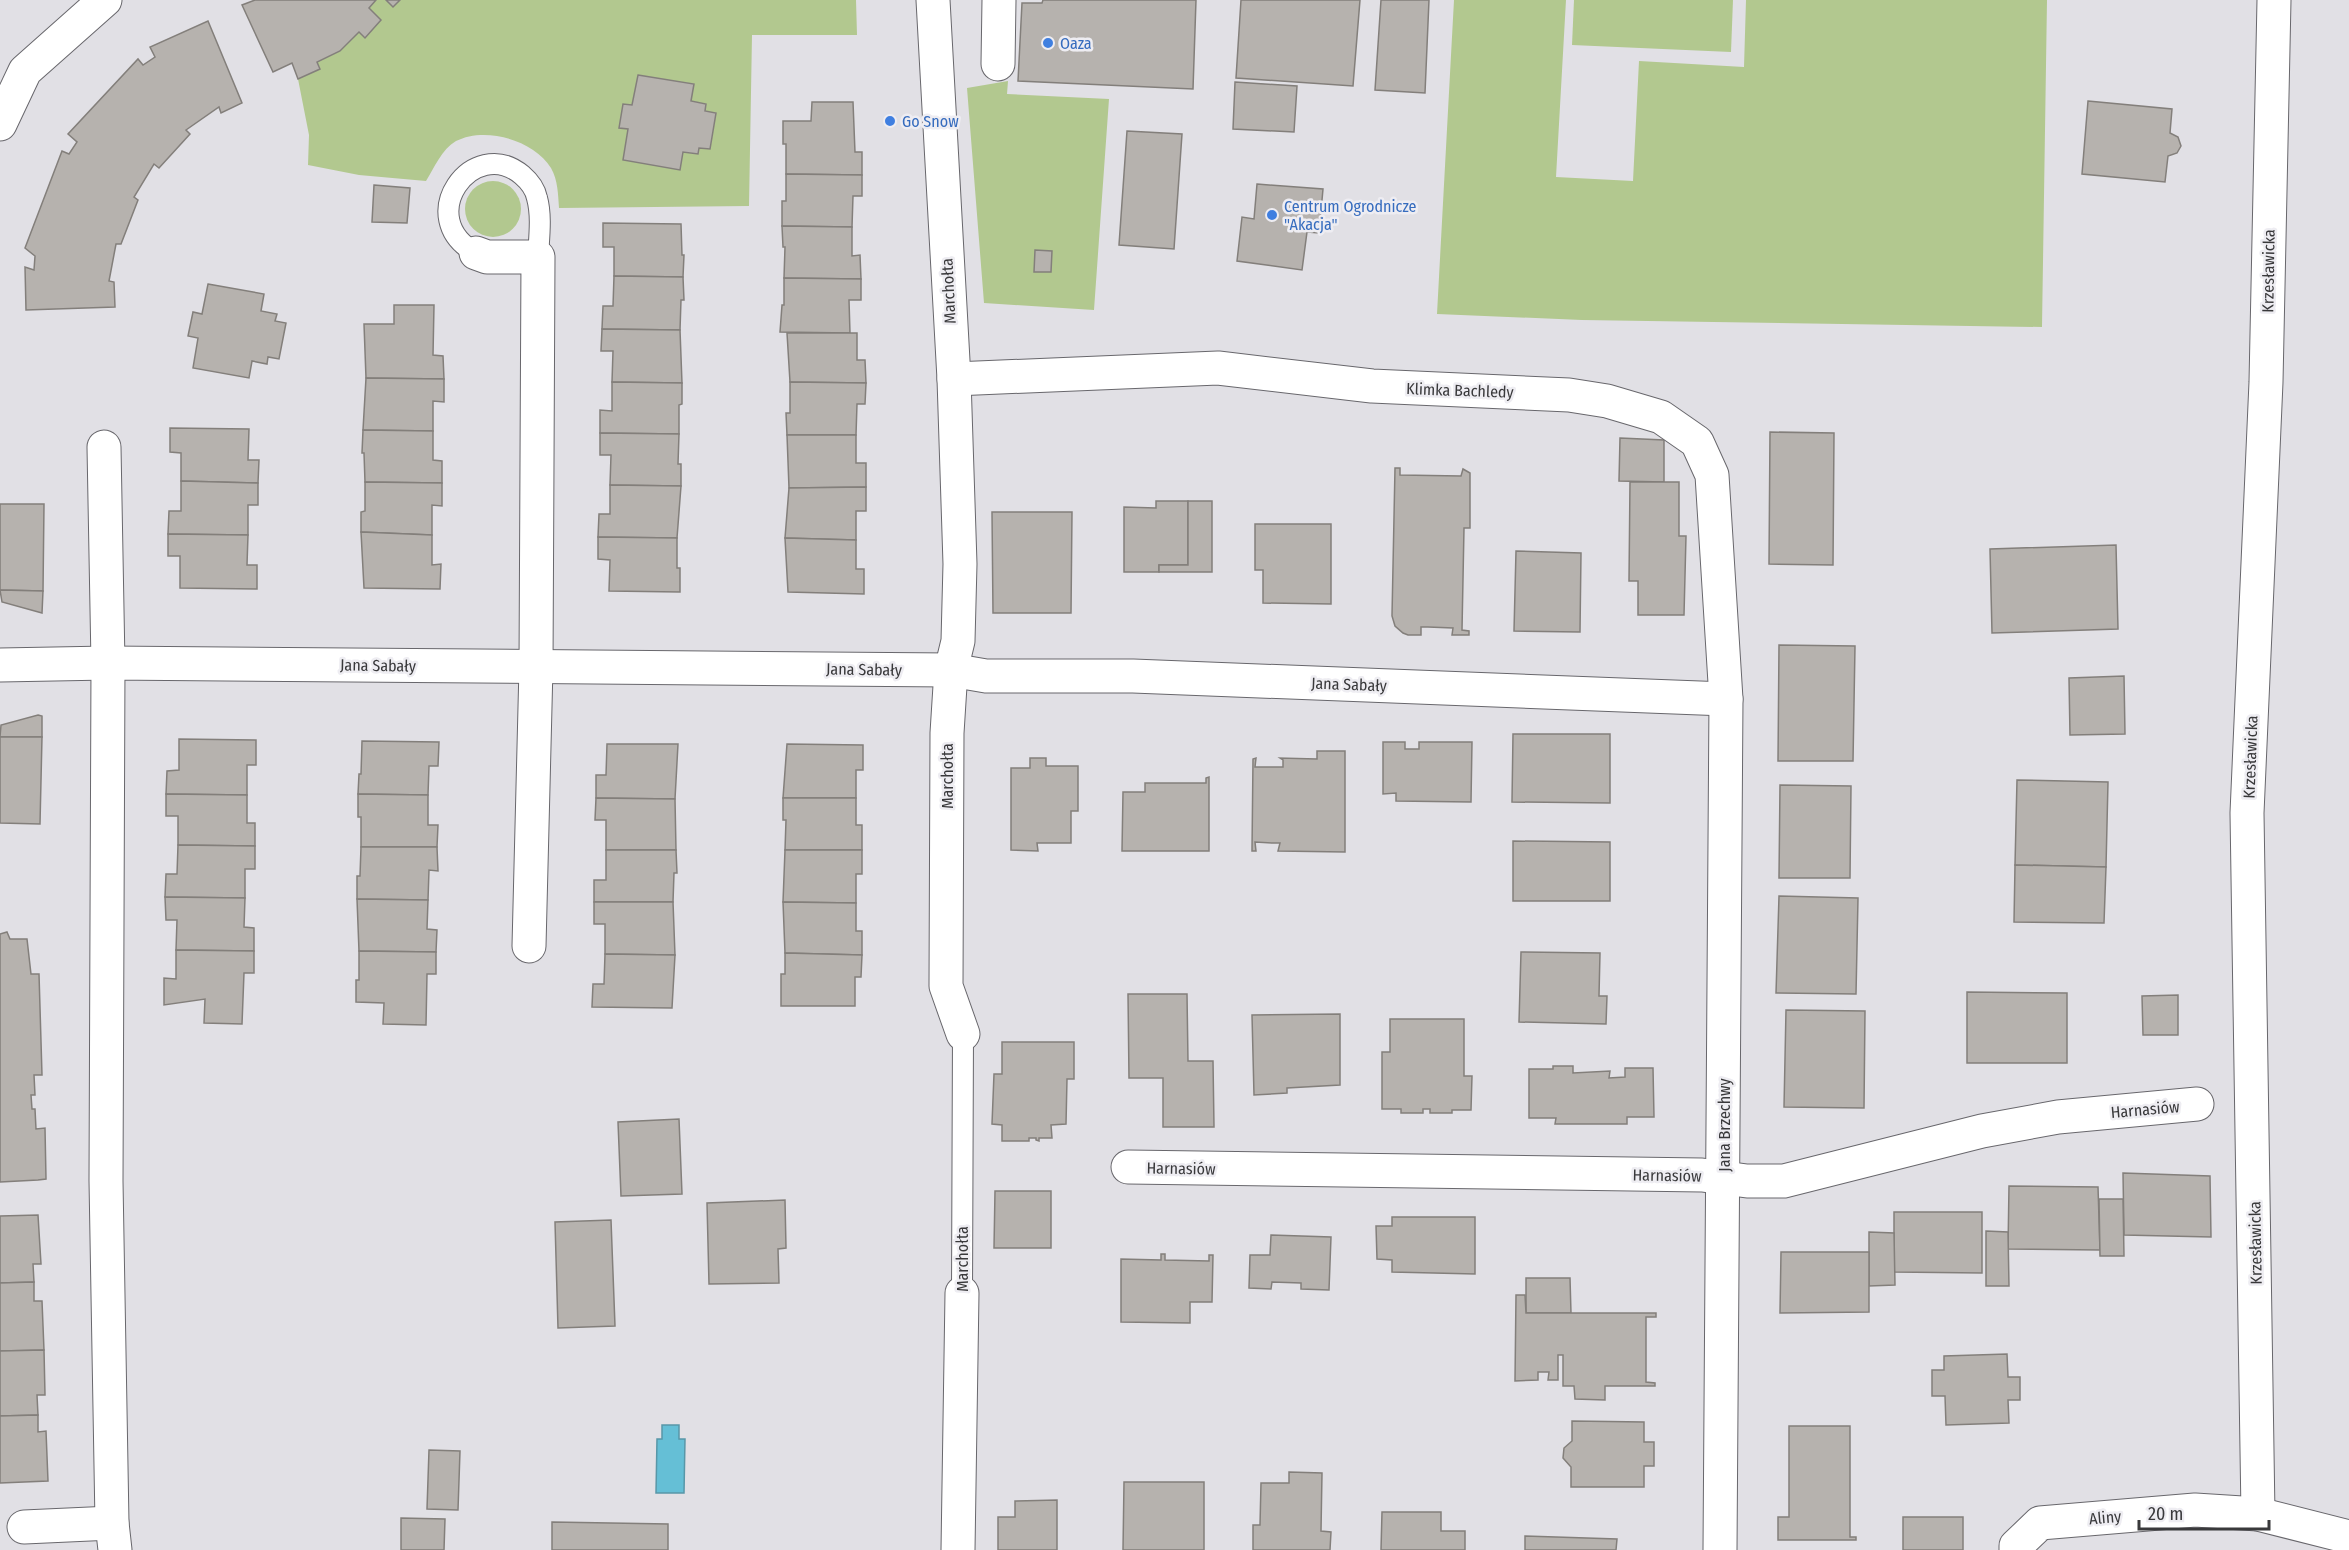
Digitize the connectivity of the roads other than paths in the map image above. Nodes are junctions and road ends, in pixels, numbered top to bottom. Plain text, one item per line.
1 (105, 0) edge
2 (933, 0) edge
3 (999, 0) edge
4 (2274, 0) edge
5 (998, 64) dead end
6 (0, 124) edge
7 (476, 253) joint
8 (538, 257) junction
9 (954, 379) junction
10 (104, 447) dead end
11 (108, 663) junction
12 (0, 664) edge
13 (536, 667) junction
14 (951, 670) junction
15 (1726, 699) junction
16 (529, 946) dead end
17 (963, 1034) joint
18 (2197, 1104) dead end
19 (1128, 1167) dead end
20 (1724, 1178) junction
21 (962, 1293) joint
22 (2258, 1514) junction
23 (24, 1527) dead end
24 (113, 1537) edge
25 (2349, 1537) edge
26 (958, 1550) edge
27 (1720, 1550) edge
28 (2016, 1550) edge

1 - 6 street
2 - 9 street, Marchołta
3 - 5 street
4 - 22 street, Krzesławicka
7 - 8 street
7 - 8 lane
8 - 13 street
9 - 14 street, Marchołta
9 - 15 street, Klimka Bachledy
10 - 11 street
11 - 12 street, Jana Sabały
11 - 13 street, Jana Sabały
11 - 24 street
13 - 14 street, Jana Sabały
13 - 16 street
14 - 15 street, Jana Sabały
14 - 17 street, Marchołta
15 - 20 street, Jana Brzechwy
17 - 21 lane, Marchołta
18 - 20 street, Harnasiów
19 - 20 street, Harnasiów
20 - 27 street, Jana Brzechwy
21 - 26 street, Marchołta
22 - 25 street, Aliny
22 - 28 street, Aliny
23 - 24 street

